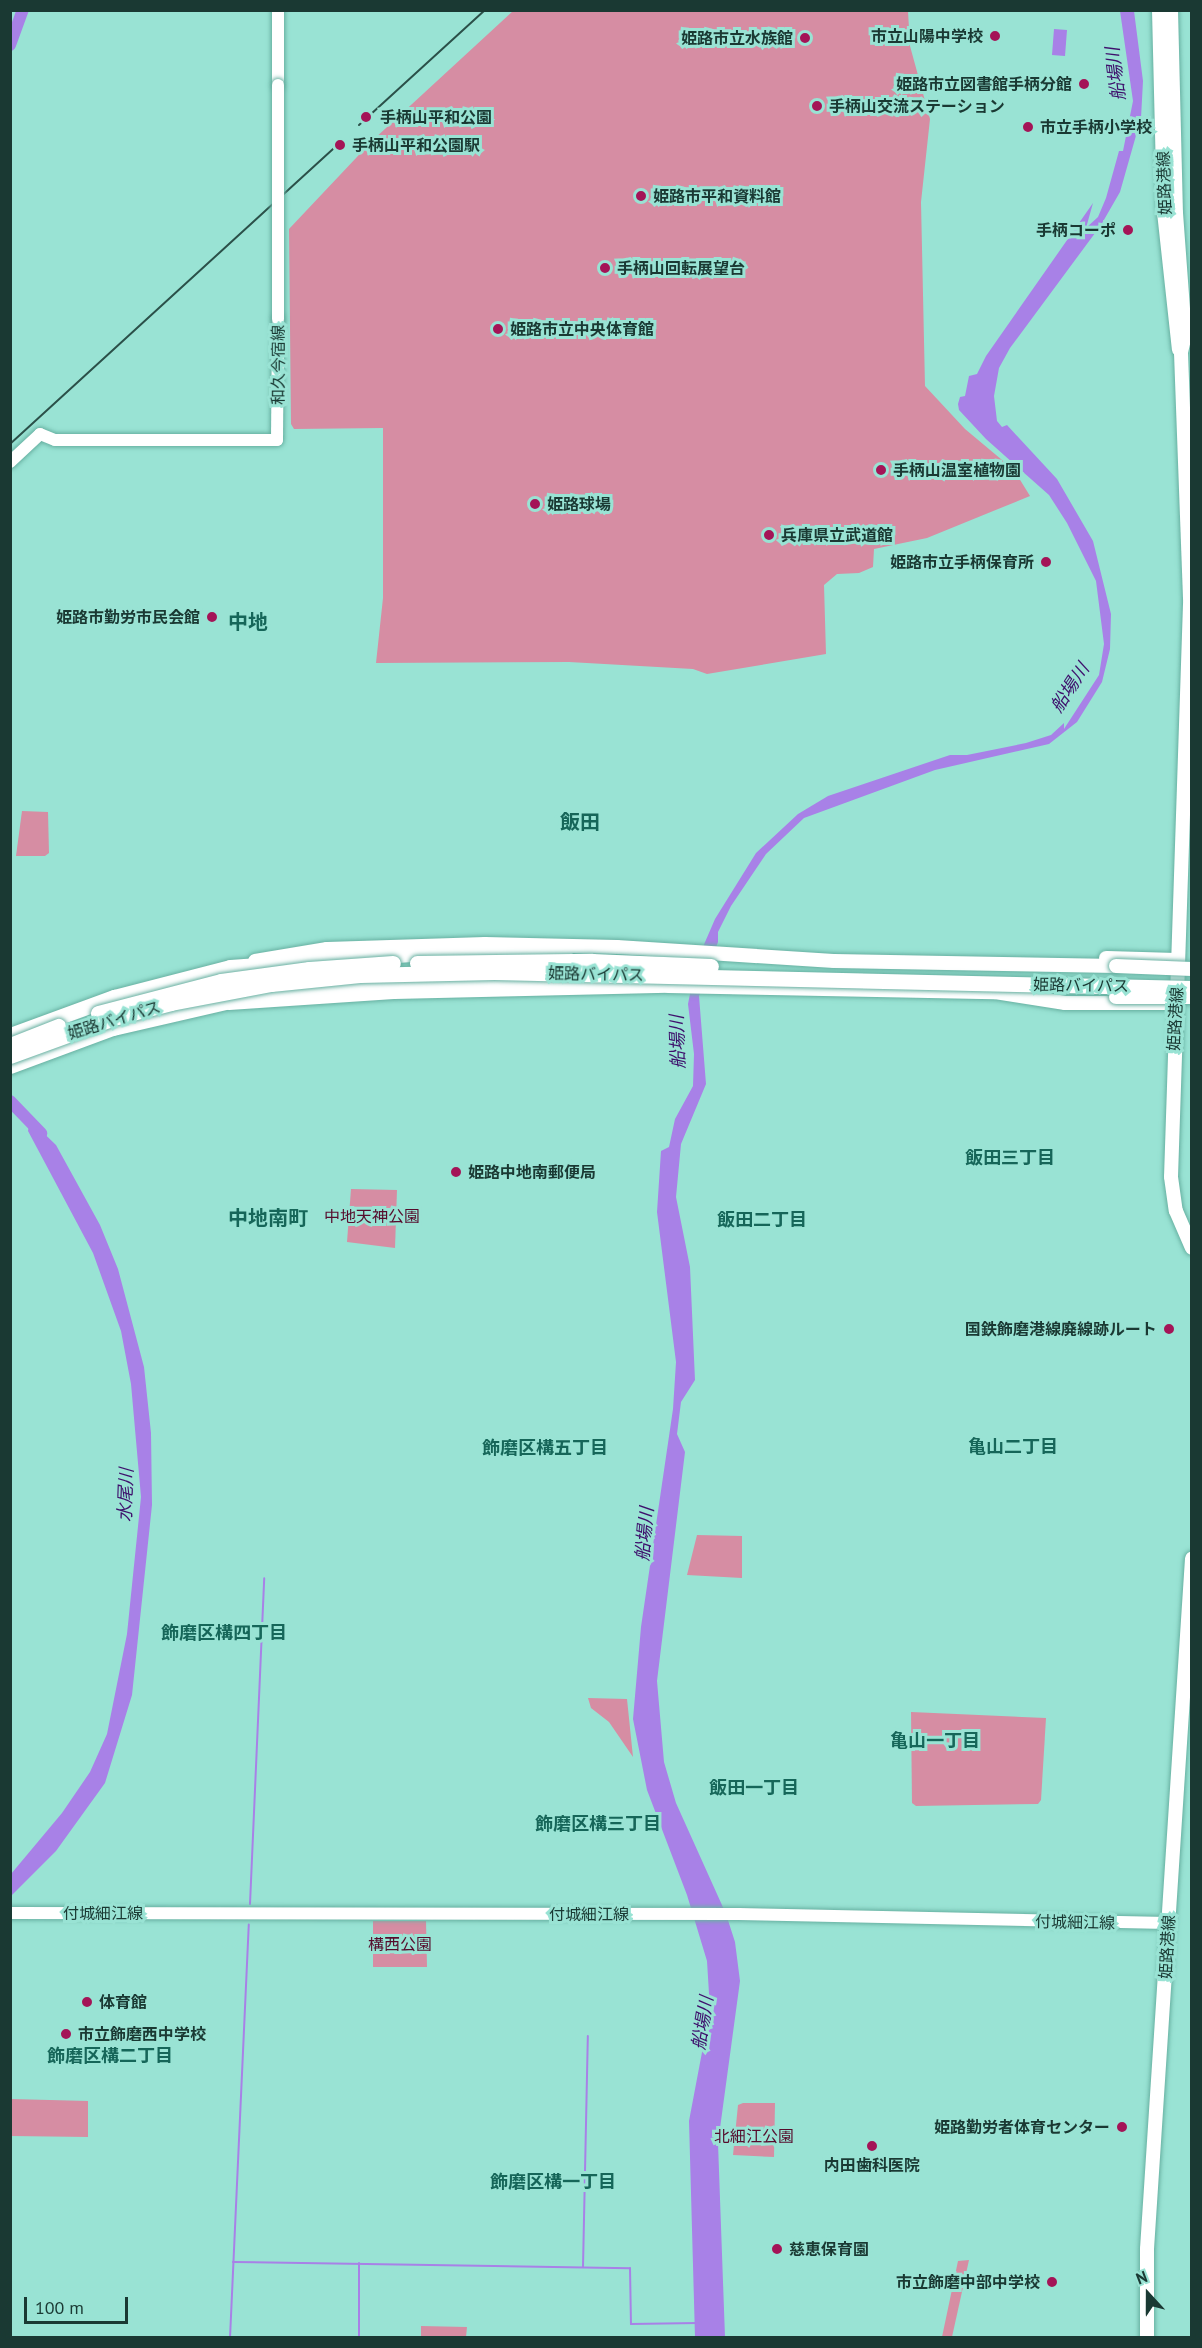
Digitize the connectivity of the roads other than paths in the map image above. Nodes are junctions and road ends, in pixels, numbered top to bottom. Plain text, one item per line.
1 (278, 10) edge
2 (1159, 10) edge
3 (1171, 10) edge
4 (1181, 354) junction
5 (10, 462) edge
6 (1178, 960) junction
7 (592, 962) junction
8 (1003, 964) junction
9 (230, 967) junction
10 (1191, 969) edge
11 (1191, 978) edge
12 (666, 980) junction
13 (1191, 988) edge
14 (995, 992) junction
15 (1191, 998) edge
16 (226, 1003) junction
17 (1175, 1003) junction
18 (10, 1035) edge
19 (10, 1044) edge
20 (10, 1056) edge
21 (10, 1066) edge
22 (1191, 1248) edge
23 (1191, 1558) edge
24 (10, 1913) edge
25 (1168, 1923) junction
26 (1147, 2337) edge

1 - 5 main road, 和久今宿線, bridge
2 - 4 main road, 姫路港線
3 - 4 main road, 姫路港線
4 - 6 main road, 姫路港線
6 - 8 main road
6 - 17 main road, 姫路港線
7 - 9 highway, bridge
7 - 11 highway, 姫路バイパス, bridge
7 - 19 highway, 姫路バイパス, bridge
8 - 9 main road
8 - 10 main road, bridge
9 - 18 highway
12 - 13 highway, 姫路バイパス, bridge
12 - 14 main road
12 - 16 main road
12 - 16 highway, bridge
12 - 20 highway, 姫路バイパス, bridge
14 - 15 main road, bridge
14 - 17 main road
16 - 21 highway
17 - 22 main road, 姫路港線
23 - 25 main road, 姫路港線
24 - 25 main road, 付城細江線
25 - 26 main road, 姫路港線

